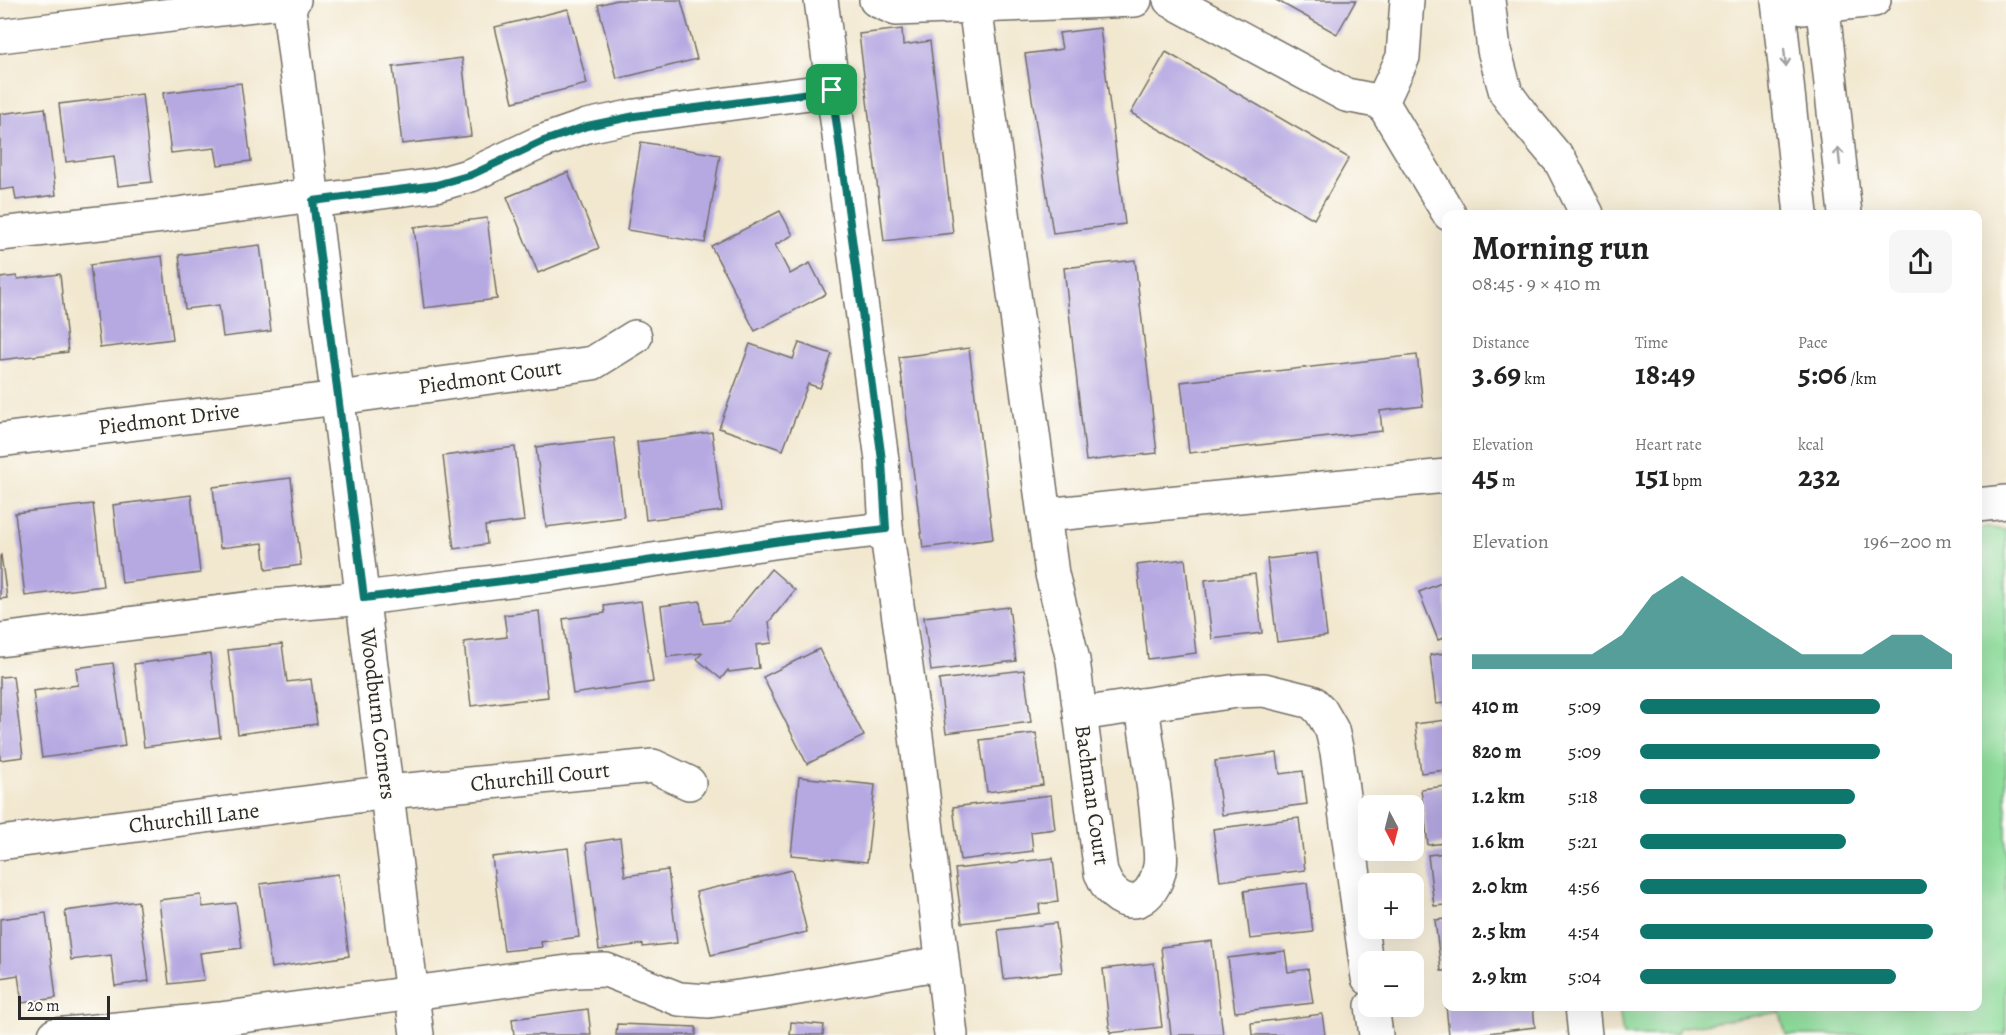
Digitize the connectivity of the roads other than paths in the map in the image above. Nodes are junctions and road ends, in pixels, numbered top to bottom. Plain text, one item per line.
1 (288, 0) edge
2 (294, 0) edge
3 (821, 0) edge
4 (876, 0) edge
5 (1135, 0) edge
6 (1170, 0) edge
7 (1407, 0) edge
8 (1488, 0) edge
9 (1874, 0) edge
10 (1822, 3) edge
11 (975, 6) junction
12 (1779, 6) edge
13 (0, 36) edge
14 (832, 90) junction
15 (1382, 102) junction
16 (313, 198) junction
17 (1447, 210) edge
18 (1585, 210) edge
19 (1801, 210) edge
20 (1845, 210) edge
21 (0, 234) edge
22 (635, 338) dead end
23 (338, 398) junction
24 (0, 440) edge
25 (1442, 476) edge
26 (2006, 502) edge
27 (1982, 504) edge
28 (1044, 515) junction
29 (886, 529) junction
30 (364, 598) junction
31 (0, 640) edge
32 (1142, 705) junction
33 (1080, 714) junction
34 (689, 783) dead end
35 (388, 792) junction
36 (0, 843) edge
37 (1364, 951) edge
38 (942, 963) junction
39 (411, 992) junction
40 (1583, 1011) edge
41 (1374, 1017) edge
42 (55, 1035) edge
43 (417, 1035) edge
44 (951, 1035) edge
45 (1376, 1035) edge
46 (1585, 1035) edge

1 - 2 street
1 - 13 street
1 - 16 street, Woodburn Corners
3 - 14 street
4 - 11 street
5 - 11 street
6 - 15 street
7 - 15 street
8 - 18 street
9 - 10 street
10 - 12 street
20 -> 10 street
11 - 28 street, Bachman Court
12 -> 19 street
14 - 16 street
14 - 29 street
15 - 17 street
16 - 21 street
16 - 23 street, Woodburn Corners
22 - 23 street, Piedmont Court
23 - 24 street, Piedmont Drive
23 - 30 street, Woodburn Corners
25 - 28 street
26 - 27 street
28 - 33 street, Bachman Court
29 - 30 street
29 - 38 street
30 - 31 street
30 - 35 street, Woodburn Corners
32 - 33 street, Bachman Court
32 - 33 street, Bachman Court
32 - 37 street, Bachman Court
34 - 35 street, Churchill Court
35 - 36 street, Churchill Lane
35 - 39 street, Woodburn Corners
38 - 39 street
38 - 44 street
39 - 42 street
39 - 43 street, Woodburn Corners
40 - 46 street
41 - 45 street

